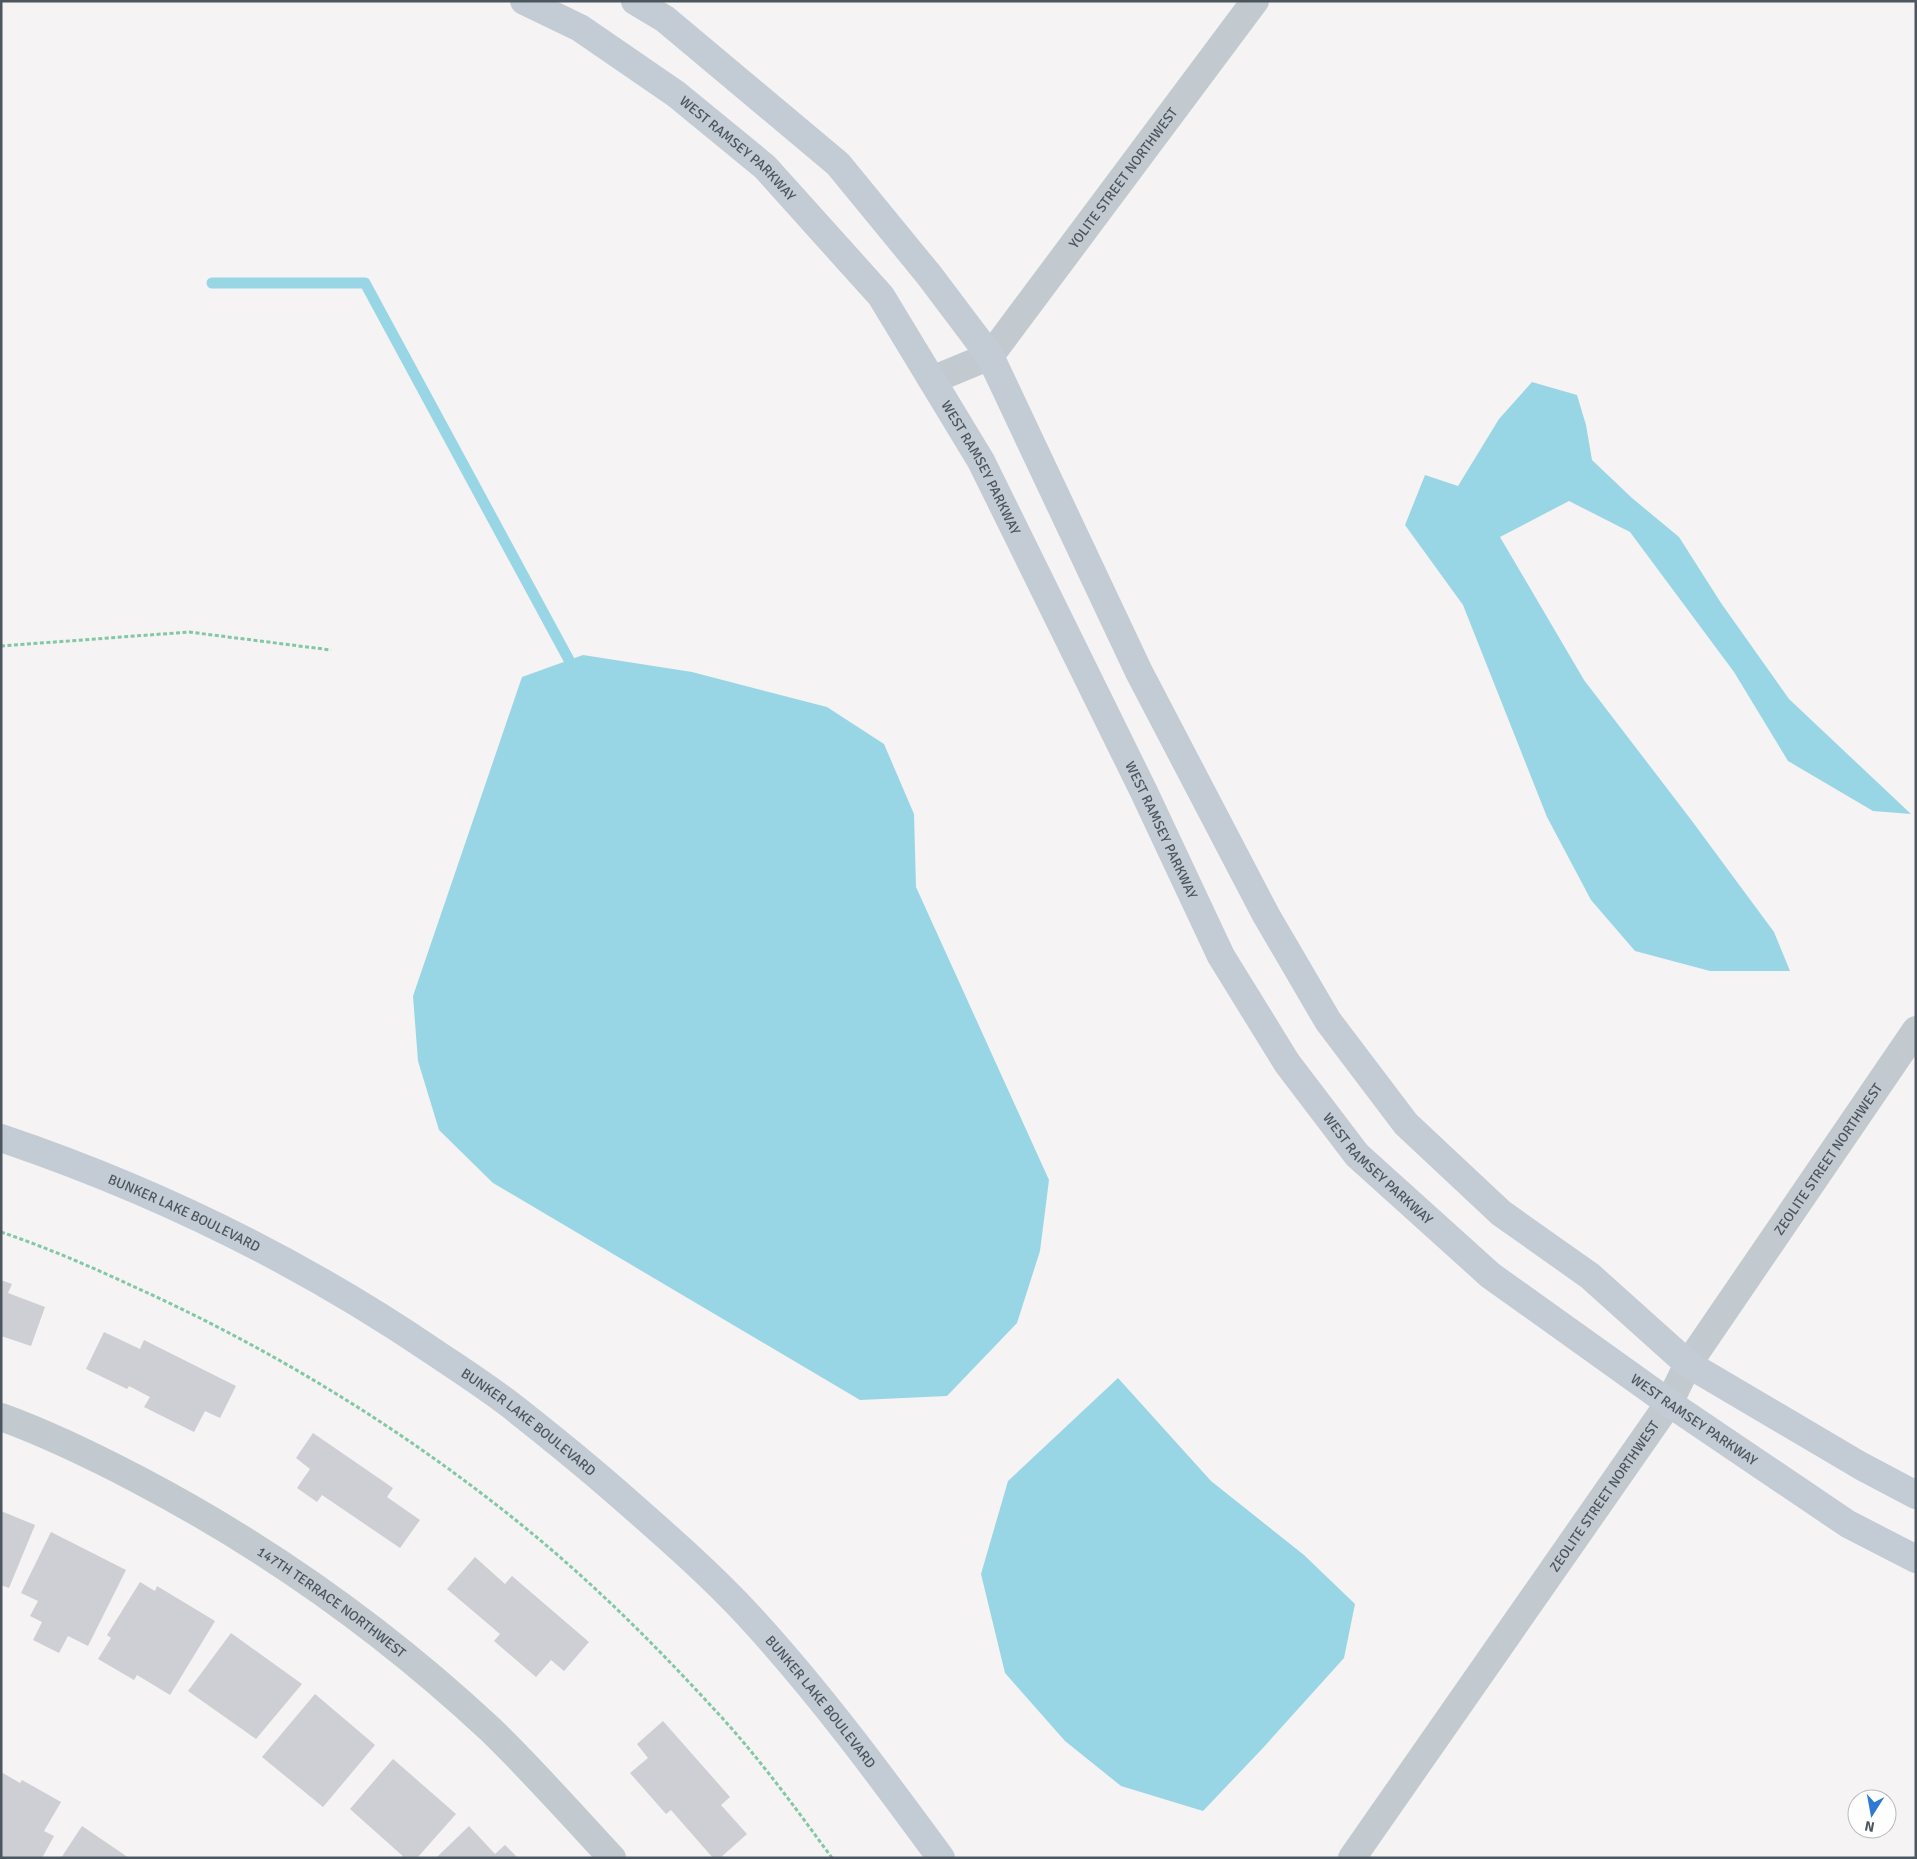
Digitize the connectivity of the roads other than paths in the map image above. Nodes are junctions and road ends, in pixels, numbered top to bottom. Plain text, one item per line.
1 (524, 1) edge
2 (635, 1) edge
3 (1255, 1) edge
4 (990, 356) junction
5 (932, 380) junction
6 (1916, 1030) edge
7 (1, 1138) edge
8 (1688, 1364) junction
9 (1669, 1403) junction
10 (1, 1417) edge
11 (1916, 1495) edge
12 (1916, 1559) edge
13 (612, 1858) edge
14 (941, 1858) edge
15 (1352, 1858) edge

1 - 5 street, WEST RAMSEY PARKWAY
2 - 4 street
3 - 4 street, YOLITE STREET NORTHWEST
4 - 5 street
4 - 8 street
5 - 9 street, WEST RAMSEY PARKWAY
6 - 8 street, ZEOLITE STREET NORTHWEST
7 - 14 street, BUNKER LAKE BOULEVARD
8 - 9 street, ZEOLITE STREET NORTHWEST
8 - 11 street
9 - 12 street, WEST RAMSEY PARKWAY
9 - 15 street, ZEOLITE STREET NORTHWEST
10 - 13 street, 147TH TERRACE NORTHWEST

